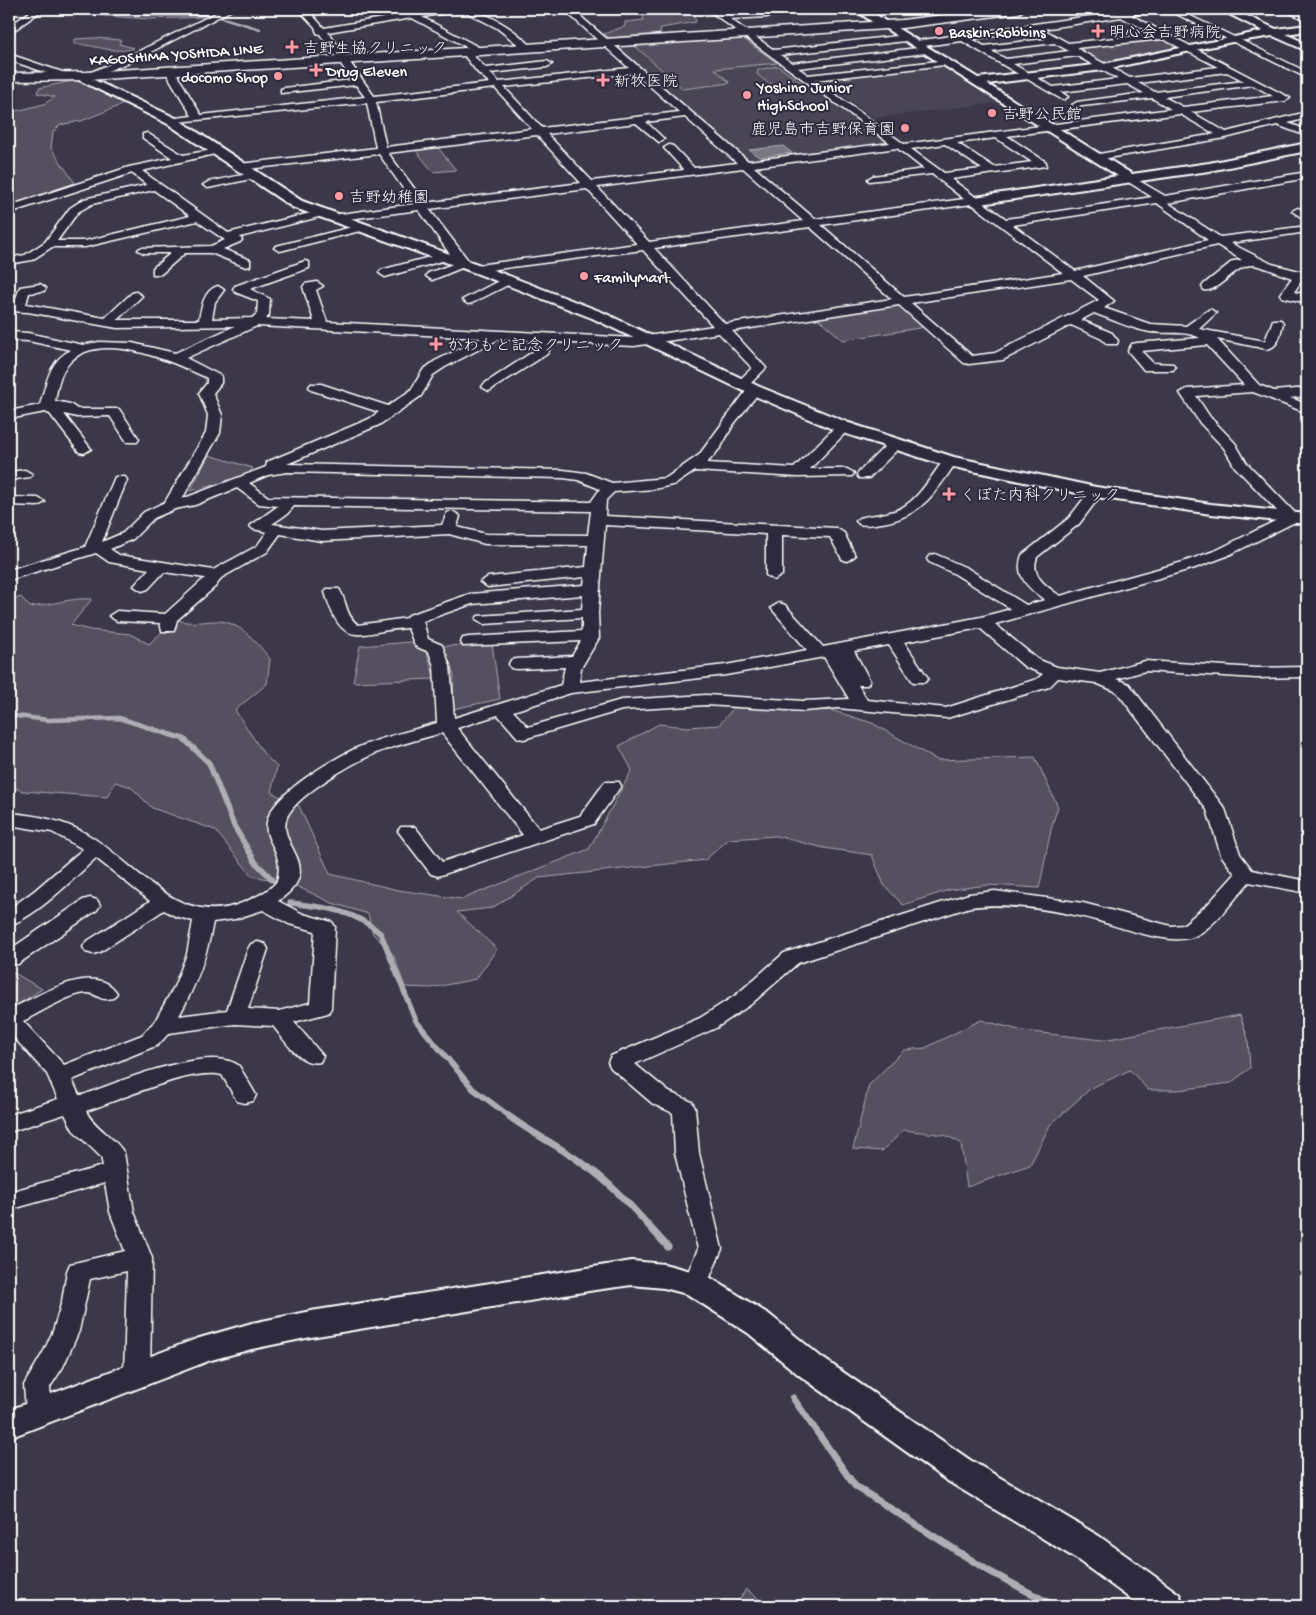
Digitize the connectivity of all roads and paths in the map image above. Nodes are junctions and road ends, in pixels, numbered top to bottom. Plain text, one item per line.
1 (29, 9) edge
2 (230, 9) edge
3 (302, 9) edge
4 (400, 9) edge
5 (452, 9) edge
6 (464, 9) edge
7 (567, 9) edge
8 (711, 9) edge
9 (760, 9) edge
10 (860, 9) edge
11 (995, 9) edge
12 (1019, 9) edge
13 (1154, 9) edge
14 (1170, 9) edge
15 (1224, 9) edge
16 (1289, 10) edge
17 (1307, 10) edge
18 (1078, 12) dead end
19 (1122, 14) junction
20 (412, 16) junction
21 (722, 17) junction
22 (1307, 18) edge
23 (1091, 19) junction
24 (885, 25) junction
25 (1034, 28) junction
26 (1307, 28) edge
27 (10, 29) dead end
28 (320, 31) junction
29 (744, 33) junction
30 (1275, 33) junction
31 (1163, 36) junction
32 (965, 39) junction
33 (1232, 39) junction
34 (1056, 40) junction
35 (608, 43) junction
36 (916, 44) junction
37 (1067, 46) junction
38 (528, 48) junction
39 (1188, 48) junction
40 (1307, 48) edge
41 (983, 49) junction
42 (481, 51) junction
43 (466, 52) junction
44 (771, 53) junction
45 (1078, 53) junction
46 (9, 57) edge
47 (1269, 57) junction
48 (1252, 59) dead end
49 (341, 60) junction
50 (944, 62) junction
51 (1005, 62) junction
52 (547, 64) dead end
53 (1231, 65) junction
54 (789, 66) junction
55 (1103, 67) junction
56 (637, 70) junction
57 (170, 71) junction
58 (482, 71) junction
59 (1307, 75) edge
60 (77, 76) junction
61 (1028, 76) junction
62 (9, 77) edge
63 (807, 78) junction
64 (1128, 81) junction
65 (357, 82) junction
66 (977, 82) junction
67 (1254, 82) junction
68 (496, 85) junction
69 (1052, 90) junction
70 (284, 91) dead end
71 (1154, 95) junction
72 (371, 99) junction
73 (1296, 103) edge
74 (1077, 105) junction
75 (1182, 111) junction
76 (688, 114) junction
77 (1307, 115) edge
78 (198, 118) junction
79 (638, 120) junction
80 (172, 121) junction
81 (1103, 121) junction
82 (1280, 123) junction
83 (1049, 127) junction
84 (539, 132) junction
85 (1307, 132) edge
86 (997, 134) junction
87 (1225, 135) junction
88 (147, 136) dead end
89 (660, 139) dead end
90 (947, 140) junction
91 (900, 146) junction
92 (1307, 147) edge
93 (668, 148) dead end
94 (215, 151) junction
95 (382, 151) junction
96 (1097, 157) junction
97 (180, 158) junction
98 (745, 165) junction
99 (240, 167) junction
100 (132, 169) junction
101 (991, 170) junction
102 (692, 172) junction
103 (937, 174) junction
104 (252, 176) junction
105 (1305, 178) edge
106 (873, 179) dead end
107 (1132, 179) junction
108 (208, 185) dead end
109 (588, 185) junction
110 (156, 186) junction
111 (1164, 200) junction
112 (973, 201) junction
113 (422, 206) junction
114 (9, 210) edge
115 (1172, 210) junction
116 (319, 214) junction
117 (199, 217) junction
118 (333, 218) junction
119 (1116, 218) dead end
120 (811, 223) junction
121 (1003, 223) junction
122 (210, 224) junction
123 (360, 228) junction
124 (1307, 229) edge
125 (232, 235) junction
126 (1218, 241) junction
127 (49, 244) junction
128 (128, 244) dead end
129 (645, 246) junction
130 (280, 248) dead end
131 (144, 250) dead end
132 (213, 250) junction
133 (180, 251) junction
134 (445, 257) junction
135 (9, 261) edge
136 (1255, 261) junction
137 (246, 263) dead end
138 (305, 265) dead end
139 (468, 265) junction
140 (157, 271) dead end
141 (385, 273) dead end
142 (1073, 275) junction
143 (432, 276) dead end
144 (1303, 276) edge
145 (508, 280) junction
146 (316, 286) dead end
147 (1208, 287) dead end
148 (40, 288) dead end
149 (218, 290) dead end
150 (136, 296) dead end
151 (1307, 299) edge
152 (468, 300) dead end
153 (900, 301) junction
154 (14, 307) edge
155 (1094, 309) junction
156 (1210, 313) dead end
157 (1071, 320) junction
158 (108, 322) junction
159 (205, 322) junction
160 (255, 322) junction
161 (1277, 323) dead end
162 (321, 324) junction
163 (155, 325) junction
164 (721, 328) junction
165 (1192, 330) junction
166 (499, 334) junction
167 (9, 336) edge
168 (550, 336) junction
169 (651, 340) junction
170 (1112, 341) dead end
171 (1212, 341) junction
172 (82, 349) junction
173 (153, 350) junction
174 (175, 358) junction
175 (1168, 367) dead end
176 (316, 387) dead end
177 (489, 387) dead end
178 (748, 387) junction
179 (1254, 388) junction
180 (1307, 392) edge
181 (1270, 396) junction
182 (47, 406) junction
183 (1307, 409) edge
184 (390, 411) junction
185 (9, 415) edge
186 (843, 427) junction
187 (132, 439) dead end
188 (895, 444) junction
189 (84, 449) dead end
190 (950, 460) junction
191 (690, 466) junction
192 (265, 471) junction
193 (798, 473) junction
194 (847, 473) dead end
195 (25, 474) dead end
196 (864, 475) dead end
197 (9, 476) edge
198 (120, 480) dead end
199 (238, 482) junction
200 (610, 488) junction
201 (1096, 492) junction
202 (9, 501) edge
203 (290, 501) junction
204 (38, 502) dead end
205 (455, 503) junction
206 (171, 505) junction
207 (597, 514) junction
208 (1300, 518) edge
209 (864, 521) dead end
210 (449, 529) junction
211 (774, 529) junction
212 (276, 530) junction
213 (597, 540) junction
214 (95, 549) junction
215 (847, 556) dead end
216 (935, 559) dead end
217 (159, 568) junction
218 (595, 571) junction
219 (9, 575) edge
220 (215, 575) junction
221 (774, 575) dead end
222 (488, 582) dead end
223 (142, 586) dead end
224 (593, 589) junction
225 (333, 592) dead end
226 (1057, 601) junction
227 (779, 608) dead end
228 (1023, 610) junction
229 (590, 613) junction
230 (117, 616) dead end
231 (484, 619) dead end
232 (983, 622) junction
233 (414, 623) junction
234 (591, 636) junction
235 (894, 639) junction
236 (468, 642) dead end
237 (831, 651) junction
238 (577, 661) junction
239 (517, 664) dead end
240 (1054, 672) junction
241 (1307, 672) edge
242 (919, 678) dead end
243 (1100, 678) junction
244 (861, 681) dead end
245 (569, 688) junction
246 (861, 705) junction
247 (502, 709) junction
248 (446, 726) junction
249 (612, 786) dead end
250 (9, 819) edge
251 (408, 831) dead end
252 (535, 837) junction
253 (96, 848) junction
254 (1245, 874) junction
255 (1307, 887) edge
256 (164, 901) junction
257 (264, 902) junction
258 (90, 905) dead end
259 (204, 915) junction
260 (9, 918) edge
261 (93, 947) dead end
262 (258, 949) dead end
263 (9, 957) edge
264 (106, 993) dead end
265 (235, 1016) junction
266 (279, 1019) junction
267 (163, 1026) junction
268 (13, 1028) edge
269 (312, 1056) dead end
270 (59, 1076) junction
271 (245, 1095) dead end
272 (71, 1104) junction
273 (9, 1124) edge
274 (116, 1171) junction
275 (9, 1201) edge
276 (140, 1258) junction
277 (695, 1284) junction
278 (137, 1374) junction
279 (39, 1412) junction
280 (9, 1424) edge
281 (1167, 1606) edge

1 - 27 street
2 - 60 street
3 - 28 street
4 - 20 street
5 - 20 street
6 - 38 street
7 - 35 street
8 - 21 street
9 - 21 street
10 - 24 main road
11 - 24 main road, KAGOSHIMA YOSHIDA LINE
12 - 24 main road, KAGOSHIMA YOSHIDA LINE
13 - 19 street
14 - 33 street
15 - 30 street
16 - 17 street
16 - 22 street
18 - 23 street
19 - 23 street
19 - 31 street
20 - 28 street
20 - 42 street
21 - 29 street
23 - 25 street
24 - 29 main road, KAGOSHIMA YOSHIDA LINE
24 - 36 street
25 - 32 street
25 - 34 street
26 - 30 street
28 - 49 street
29 - 35 main road, KAGOSHIMA YOSHIDA LINE
29 - 44 street
30 - 33 street
30 - 40 street
31 - 37 street
31 - 39 street
32 - 36 street
32 - 41 street
33 - 39 street
33 - 47 street
34 - 37 street
34 - 41 street
35 - 38 main road, KAGOSHIMA YOSHIDA LINE
35 - 56 street
36 - 44 street
36 - 50 street
36 - 54 street
37 - 45 street
38 - 42 main road, KAGOSHIMA YOSHIDA LINE
39 - 53 street
39 - 55 street
41 - 51 street
42 - 43 main road, KAGOSHIMA YOSHIDA LINE
43 - 49 main road, KAGOSHIMA YOSHIDA LINE
43 - 58 street
44 - 54 street
45 - 51 street
45 - 55 street
46 - 60 street
47 - 48 street
47 - 59 street
49 - 57 main road, KAGOSHIMA YOSHIDA LINE
49 - 65 street
50 - 63 street
50 - 66 street
51 - 61 street
52 - 58 street
53 - 64 street
53 - 67 street
54 - 63 street
55 - 61 street
55 - 64 street
56 - 68 street
56 - 76 street
57 - 60 main road, KAGOSHIMA YOSHIDA LINE
57 - 78 street
58 - 68 street
60 - 62 main road, KAGOSHIMA YOSHIDA LINE
60 - 80 street
61 - 66 street
61 - 69 street
63 - 91 street
64 - 69 street
64 - 71 street
65 - 70 street
65 - 72 street
66 - 83 street
67 - 71 street
67 - 73 street
68 - 72 street
68 - 84 street
69 - 74 street
71 - 74 street
71 - 75 street
72 - 78 street
72 - 95 street
73 - 75 street
74 - 81 street
75 - 81 street
75 - 87 street
76 - 79 street
76 - 98 street
77 - 82 street
78 - 80 street
79 - 84 street
79 - 89 street
80 - 94 street
81 - 83 street
82 - 85 street
82 - 87 street
83 - 86 street
83 - 96 street
84 - 95 street
84 - 109 street
86 - 90 street
86 - 101 street
87 - 96 street
88 - 97 street
90 - 91 street
90 - 101 street
91 - 98 street
91 - 103 street
92 - 107 street
93 - 102 street
94 - 97 street
94 - 99 street
95 - 99 street
95 - 113 street
96 - 107 street
97 - 100 street
98 - 102 street
98 - 120 street
99 - 104 street
100 - 110 street
100 - 114 street
101 - 103 street
102 - 109 street
103 - 106 street
103 - 112 street
104 - 108 street
104 - 116 street
105 - 111 street
107 - 111 street
107 - 112 street
109 - 113 street
109 - 129 street
110 - 117 street
110 - 127 street
111 - 115 street
111 - 121 street
112 - 120 street
112 - 121 street
113 - 118 street
113 - 139 street
115 - 119 street
115 - 126 street
116 - 118 street
116 - 125 street
117 - 122 street
117 - 127 street
118 - 123 street
120 - 129 street
120 - 153 street
121 - 142 street
122 - 125 street
122 - 128 street
123 - 130 street
123 - 134 street
124 - 126 street
125 - 132 street
126 - 136 street
126 - 142 street
127 - 135 street
129 - 139 street
129 - 164 street
131 - 133 street
132 - 133 street
132 - 137 street
133 - 140 street
134 - 139 street
134 - 141 street
136 - 144 street
136 - 147 street
138 - 160 street
139 - 143 street
139 - 145 street
142 - 153 street
142 - 155 street
144 - 151 street
145 - 152 street
145 - 169 street
146 - 162 street
148 - 154 street
149 - 159 street
150 - 158 street
153 - 157 street
153 - 164 street
154 - 158 street
155 - 157 street
155 - 165 street
156 - 165 street
157 - 170 street
158 - 163 street
159 - 160 street
159 - 163 street
160 - 162 street
160 - 174 street
161 - 165 street
162 - 166 street
163 - 173 street
164 - 169 street
164 - 178 street
165 - 171 street
166 - 168 street
166 - 184 street
167 - 172 street
168 - 169 street
168 - 177 street
169 - 178 street
171 - 175 street
171 - 179 street
172 - 173 street
172 - 182 street
173 - 174 street
174 - 206 street
176 - 184 street
178 - 186 street
178 - 191 street
179 - 181 street
179 - 208 street
180 - 181 street
181 - 183 street
182 - 185 street
182 - 187 street
182 - 189 street
184 - 192 street
186 - 188 street
186 - 193 street
188 - 190 street
188 - 196 street
190 - 201 street
190 - 209 street
191 - 193 street
191 - 200 street
192 - 199 street
192 - 200 street
193 - 194 street
195 - 197 street
198 - 214 street
199 - 203 street
199 - 206 street
200 - 207 street
201 - 208 street
201 - 226 street
202 - 204 street
203 - 205 street
203 - 212 street
205 - 207 street
205 - 210 street
206 - 214 street
207 - 211 street
207 - 213 street
208 - 226 street
210 - 212 street
210 - 213 street
211 - 215 street
211 - 221 street
212 - 220 street
213 - 218 street
214 - 217 street
214 - 219 street
216 - 228 street
217 - 220 street
217 - 223 street
218 - 222 street
218 - 224 street
220 - 230 street
224 - 229 street
224 - 233 street
225 - 233 street
226 - 228 street
227 - 237 street
228 - 232 street
229 - 231 street
229 - 234 street
232 - 235 street
232 - 240 street
233 - 248 street
234 - 236 street
234 - 238 street
235 - 237 street
235 - 242 street
237 - 244 street
237 - 245 street
237 - 246 street
238 - 239 street
238 - 245 street
240 - 243 street
240 - 246 street
241 - 243 street
243 - 254 street
245 - 247 street
246 - 247 street
247 - 248 street
248 - 252 street
248 - 257 street
249 - 252 street
250 - 253 street
251 - 252 street
253 - 256 street
253 - 260 street
254 - 255 street
254 - 277 street
256 - 259 street
256 - 261 street
257 - 259 street
257 - 266 street
258 - 263 street
259 - 267 street
262 - 265 street
264 - 268 street
265 - 266 street
265 - 267 street
266 - 269 street
267 - 270 street
268 - 270 street
270 - 272 street
271 - 272 street
272 - 273 street
272 - 274 street
274 - 275 street
274 - 276 street
276 - 278 street
276 - 279 street
277 - 278 street
277 - 281 street
278 - 279 street
279 - 280 street

